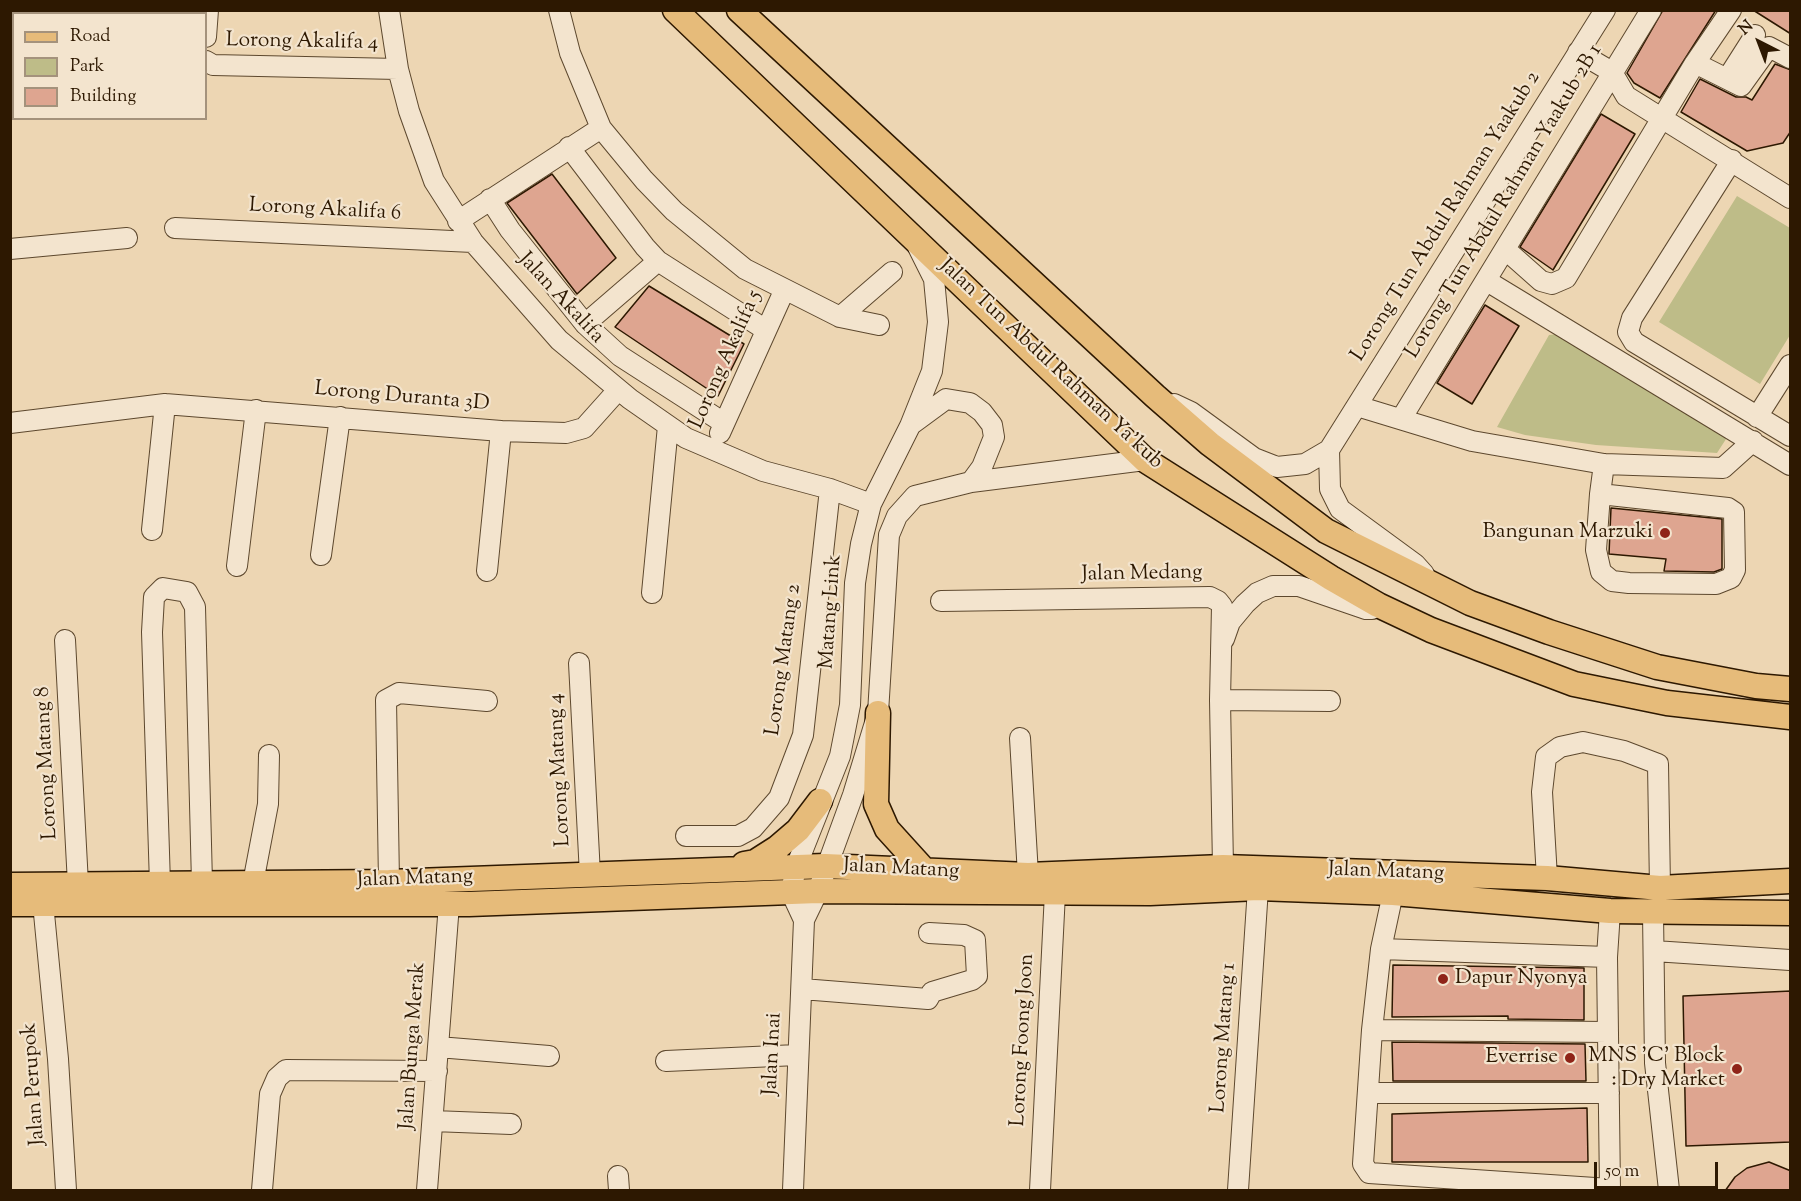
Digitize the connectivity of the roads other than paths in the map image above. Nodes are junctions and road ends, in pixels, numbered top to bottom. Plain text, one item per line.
1 (389, 10) edge
2 (559, 10) edge
3 (675, 10) edge
4 (739, 10) edge
5 (1605, 10) edge
6 (1651, 10) edge
7 (1731, 10) edge
8 (1755, 35) dead end
9 (1578, 52) junction
10 (1791, 58) edge
11 (207, 61) edge
12 (1695, 63) junction
13 (398, 69) junction
14 (1612, 72) junction
15 (1726, 79) junction
16 (1663, 119) junction
17 (601, 128) junction
18 (569, 147) junction
19 (1732, 160) junction
20 (1787, 189) edge
21 (490, 199) junction
22 (459, 221) junction
23 (175, 228) dead end
24 (913, 237) junction
25 (128, 238) dead end
26 (473, 242) junction
27 (10, 249) edge
28 (1506, 250) junction
29 (658, 261) junction
30 (892, 272) dead end
31 (1487, 281) junction
32 (783, 291) junction
33 (840, 317) junction
34 (585, 324) junction
35 (879, 325) dead end
36 (766, 330) junction
37 (1791, 365) edge
38 (618, 390) junction
39 (1155, 396) junction
40 (165, 404) junction
41 (1357, 406) junction
42 (256, 410) junction
43 (340, 417) junction
44 (1757, 417) junction
45 (1401, 419) junction
46 (10, 423) edge
47 (724, 423) junction
48 (668, 426) junction
49 (909, 426) junction
50 (501, 431) junction
51 (1791, 436) edge
52 (1753, 441) junction
53 (713, 448) junction
54 (1329, 450) junction
55 (1145, 460) junction
56 (1604, 464) junction
57 (1791, 465) edge
58 (971, 482) junction
59 (830, 489) junction
60 (1600, 494) junction
61 (871, 504) junction
62 (152, 530) dead end
63 (321, 555) dead end
64 (237, 566) dead end
65 (487, 571) dead end
66 (1436, 587) junction
67 (652, 593) dead end
68 (942, 601) dead end
69 (1378, 605) junction
70 (65, 640) dead end
71 (1220, 650) junction
72 (579, 663) dead end
73 (1791, 689) edge
74 (1220, 700) junction
75 (487, 701) dead end
76 (1330, 701) dead end
77 (878, 713) junction
78 (1791, 717) edge
79 (1020, 738) dead end
80 (269, 755) dead end
81 (820, 801) junction
82 (686, 836) dead end
83 (796, 867) junction
84 (825, 867) junction
85 (1224, 867) junction
86 (724, 869) junction
87 (926, 872) junction
88 (590, 875) junction
89 (1028, 875) junction
90 (1547, 878) junction
91 (1791, 881) edge
92 (389, 882) junction
93 (202, 883) junction
94 (252, 883) junction
95 (78, 884) junction
96 (160, 884) junction
97 (10, 885) edge
98 (1258, 888) junction
99 (1660, 888) junction
100 (818, 891) junction
101 (791, 892) junction
102 (1055, 893) junction
103 (1393, 893) junction
104 (43, 903) junction
105 (10, 904) edge
106 (449, 904) junction
107 (1610, 911) junction
108 (1653, 913) junction
109 (1791, 913) edge
110 (804, 920) junction
111 (930, 933) dead end
112 (1381, 949) junction
113 (1654, 951) junction
114 (1607, 957) junction
115 (1791, 960) edge
116 (802, 989) junction
117 (1372, 1030) junction
118 (1608, 1032) junction
119 (438, 1047) junction
120 (797, 1055) junction
121 (549, 1056) dead end
122 (666, 1061) dead end
123 (437, 1071) junction
124 (1370, 1093) junction
125 (1609, 1093) junction
126 (433, 1121) junction
127 (511, 1124) dead end
128 (1455, 1185) edge
129 (1610, 1190) edge
130 (66, 1191) edge
131 (262, 1191) edge
132 (427, 1191) edge
133 (793, 1191) edge
134 (1040, 1191) edge
135 (1238, 1191) edge
136 (1669, 1191) edge

1 - 13 street, Jalan Akalifa
2 - 17 street
3 - 24 main road, Jalan Tun Abdul Rahman Ya'kub
4 - 39 main road
5 - 9 street, Lorong Tun Abdul Rahman Yaakub 2
6 - 14 street, Lorong Tun Abdul Rahman Yaakub 2B 1
7 - 12 street
8 - 15 street
9 - 14 street
9 - 41 street, Lorong Tun Abdul Rahman Yaakub 2
10 - 15 street
11 - 13 street, Lorong Akalifa 4
12 - 15 street
12 - 16 street
13 - 22 street, Jalan Akalifa
14 - 16 street
14 - 28 street, Lorong Tun Abdul Rahman Yaakub 2B 1
16 - 19 street
16 - 28 street
17 - 18 street
17 - 32 street
18 - 21 street
18 - 29 street
19 - 20 street
19 - 44 street
21 - 22 street
21 - 34 street
22 - 26 street, Jalan Akalifa
23 - 26 street, Lorong Akalifa 6
24 - 49 street, Matang Link
24 - 55 main road, Jalan Tun Abdul Rahman Ya'kub
25 - 27 street
26 - 38 street, Jalan Akalifa
28 - 31 street, Lorong Tun Abdul Rahman Yaakub 2B 1
29 - 34 street
29 - 36 street
30 - 33 street
31 - 45 street, Lorong Tun Abdul Rahman Yaakub 2B 1
31 - 52 street
32 - 33 street
32 - 36 street, Lorong Akalifa 5
33 - 35 street
34 - 47 street
36 - 47 street, Lorong Akalifa 5
37 - 44 street
38 - 48 street, Jalan Akalifa
38 - 50 street, Lorong Duranta 3D
39 - 54 street
39 - 66 main road
40 - 42 street, Lorong Duranta 3D
40 - 46 street, Lorong Duranta 3D
40 - 62 street
41 - 45 street
41 - 54 street, Lorong Tun Abdul Rahman Yaakub 2
42 - 43 street, Lorong Duranta 3D
42 - 64 street
43 - 50 street, Lorong Duranta 3D
43 - 63 street
44 - 51 street
45 - 56 street
47 - 53 street, Lorong Akalifa 5
48 - 53 street, Jalan Akalifa
48 - 67 street
49 - 58 street
49 - 61 street, Matang Link
50 - 65 street
52 - 56 street
52 - 57 street
53 - 59 street, Jalan Akalifa
54 - 66 street
55 - 58 street
55 - 69 main road, Jalan Tun Abdul Rahman Ya'kub
56 - 60 street
58 - 77 street
59 - 61 street, Jalan Akalifa
59 - 82 street, Lorong Matang 2
60 - 60 street
61 - 81 street, Matang Link
66 - 73 main road
68 - 71 street, Jalan Medang
69 - 71 street
69 - 78 main road, Jalan Tun Abdul Rahman Ya'kub
70 - 95 street, Lorong Matang 8
71 - 74 street, Jalan Medang
72 - 88 street, Lorong Matang 4
74 - 76 street
74 - 85 street, Jalan Medang
75 - 92 street
77 - 84 street
77 - 87 main road
79 - 89 street
80 - 94 street
81 - 83 street, Matang Link
81 - 86 main road
83 - 84 main road, Jalan Matang
83 - 86 main road, Jalan Matang
83 - 101 street, Matang Link
84 - 87 main road, Jalan Matang
84 - 100 street
85 - 89 main road, Jalan Matang
85 - 90 main road, Jalan Matang
86 - 88 main road, Jalan Matang
87 - 89 main road, Jalan Matang
88 - 92 main road, Jalan Matang
90 - 99 main road, Jalan Matang
90 - 99 street
91 - 99 main road, Jalan Matang
92 - 94 main road, Jalan Matang
93 - 94 main road, Jalan Matang
93 - 96 main road, Jalan Matang
93 - 96 street
95 - 96 main road, Jalan Matang
95 - 97 main road, Jalan Matang
98 - 102 main road, Jalan Matang
98 - 103 main road, Jalan Matang
98 - 135 street, Lorong Matang 1
100 - 101 main road, Jalan Matang
100 - 102 main road, Jalan Matang
100 - 110 street
101 - 106 main road, Jalan Matang
101 - 110 street
102 - 134 street, Lorong Foong Joon
103 - 107 main road, Jalan Matang
103 - 112 street
104 - 105 main road, Jalan Matang
104 - 106 main road, Jalan Matang
104 - 130 street, Jalan Perupok
106 - 119 street, Jalan Bunga Merak
107 - 108 main road, Jalan Matang
107 - 114 street
108 - 109 main road, Jalan Matang
108 - 113 street
110 - 116 street, Jalan Inai
111 - 116 street
112 - 114 street
112 - 117 street
113 - 115 street
113 - 136 street
114 - 118 street
116 - 120 street, Jalan Inai
117 - 118 street
117 - 124 street
118 - 125 street
119 - 121 street
119 - 123 street, Jalan Bunga Merak
120 - 122 street
120 - 133 street, Jalan Inai
123 - 126 street, Jalan Bunga Merak
123 - 131 street
124 - 125 street
124 - 128 street
125 - 129 street
126 - 127 street
126 - 132 street, Jalan Bunga Merak
128 - 129 street

